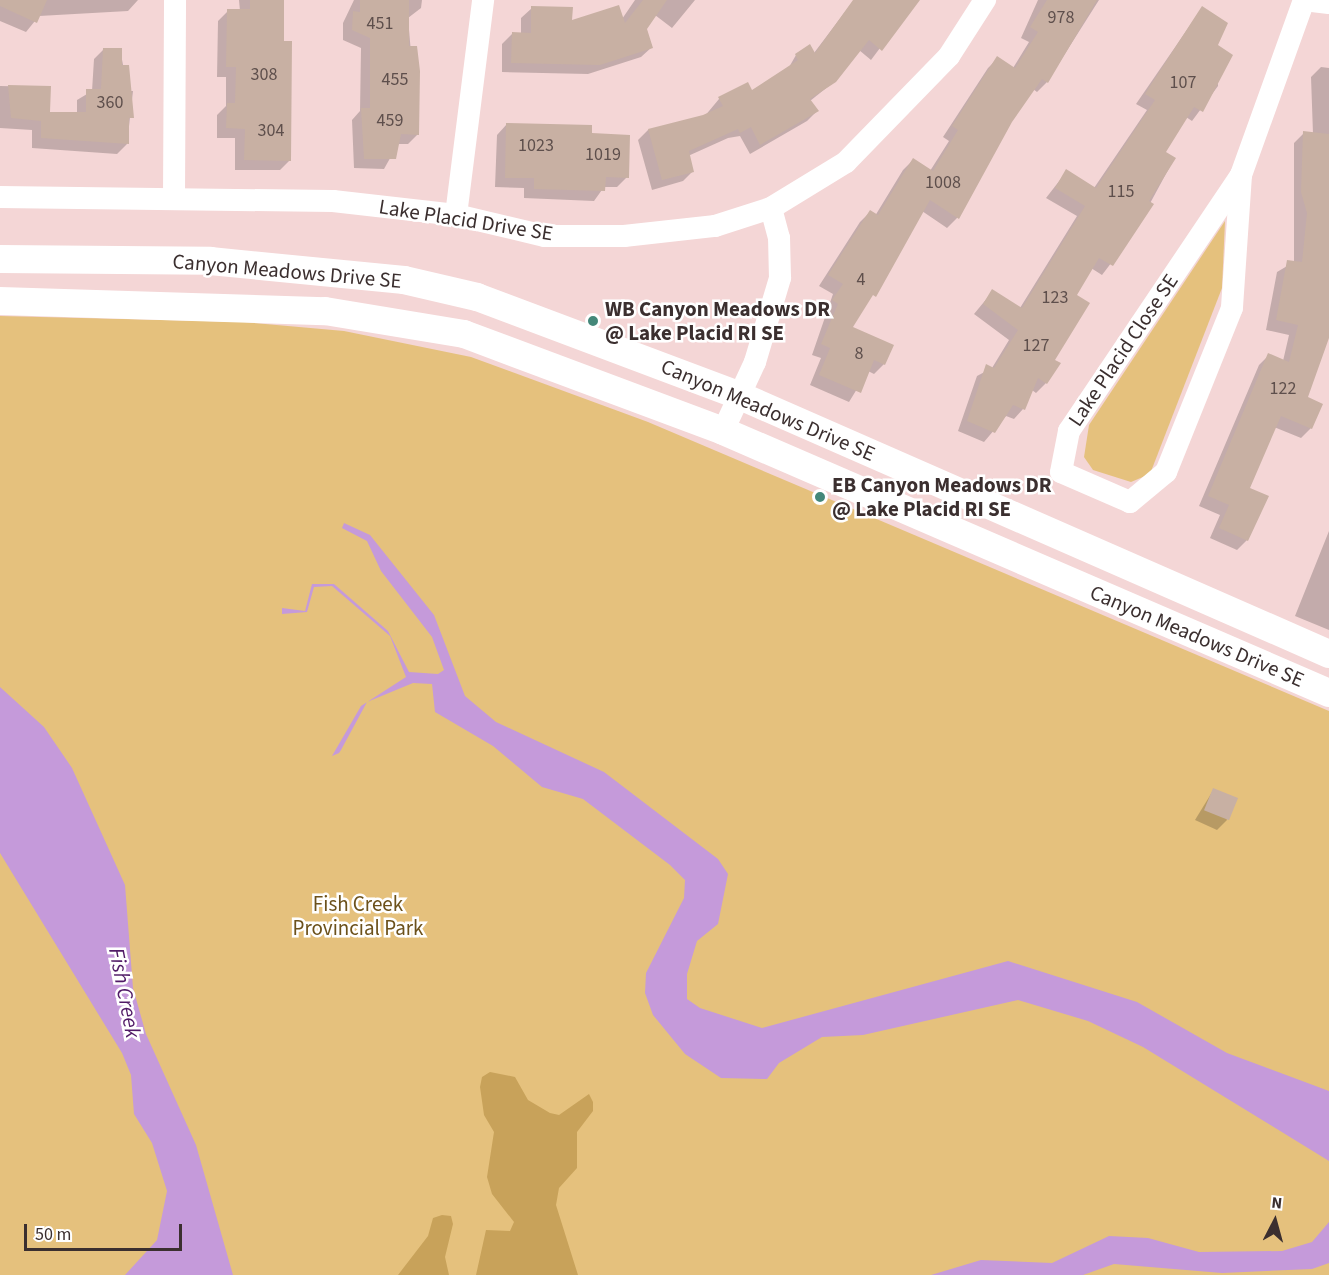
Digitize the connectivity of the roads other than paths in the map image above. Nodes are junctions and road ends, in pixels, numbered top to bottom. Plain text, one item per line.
1 (175, 0) edge
2 (483, 0) edge
3 (985, 0) edge
4 (1304, 0) edge
5 (1329, 3) edge
6 (1241, 175) junction
7 (0, 197) edge
8 (174, 197) junction
9 (771, 208) junction
10 (456, 215) junction
11 (0, 259) edge
12 (0, 301) edge
13 (738, 395) junction
14 (723, 431) junction
15 (1329, 654) edge
16 (1329, 693) edge

1 - 8 street
2 - 10 street
3 - 9 street, Lake Placid Drive SE
4 - 5 street
4 - 6 street, Lake Placid Close SE
6 - 6 street, Lake Placid Close SE
7 - 8 street, Lake Placid Drive SE
8 - 10 street, Lake Placid Drive SE
9 - 10 street, Lake Placid Drive SE
9 - 13 street
11 - 13 main road, Canyon Meadows Drive SE
12 - 14 main road, Canyon Meadows Drive SE
13 - 14 street
13 - 15 main road, Canyon Meadows Drive SE
14 - 16 main road, Canyon Meadows Drive SE

